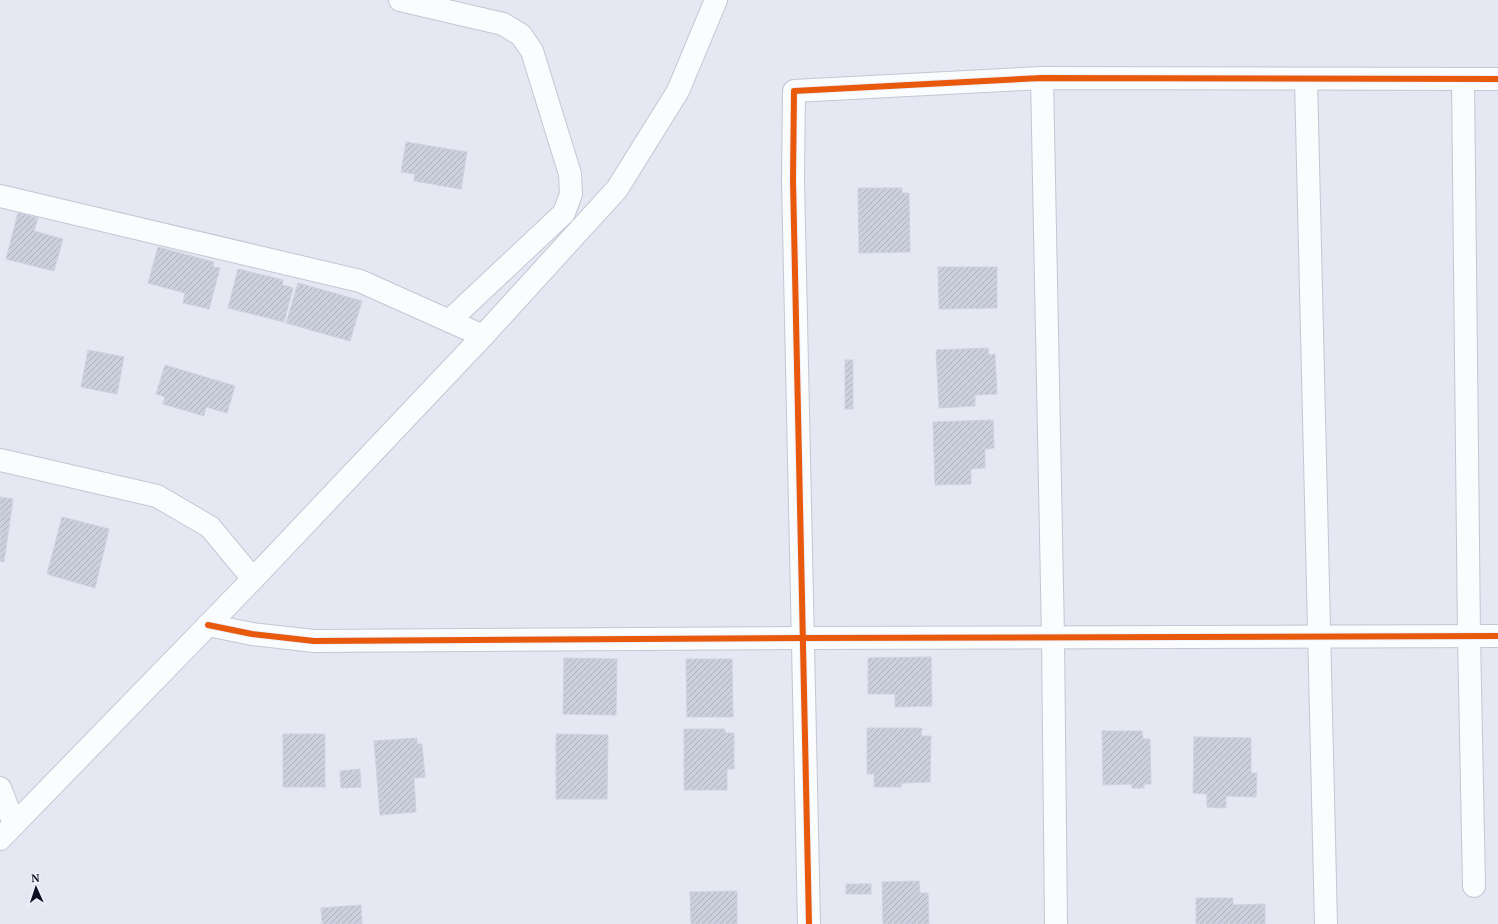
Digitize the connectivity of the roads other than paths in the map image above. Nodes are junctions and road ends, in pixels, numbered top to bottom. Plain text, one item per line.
1 (400, 0) edge
2 (716, 0) edge
3 (1042, 78) junction
4 (1306, 79) junction
5 (1463, 79) junction
6 (1498, 79) edge
7 (0, 196) edge
8 (449, 321) junction
9 (482, 336) junction
10 (0, 460) edge
11 (254, 579) junction
12 (208, 625) junction
13 (1319, 636) junction
14 (1469, 636) junction
15 (1498, 636) edge
16 (1053, 637) junction
17 (802, 638) junction
18 (0, 788) edge
19 (7, 832) edge
20 (1474, 886) dead end
21 (809, 924) edge
22 (1056, 924) edge
23 (1326, 924) edge

1 - 8 street
2 - 9 street
3 - 4 street
3 - 16 street
3 - 17 street
4 - 5 street
4 - 13 street
5 - 6 street
5 - 14 street
7 - 8 street
8 - 9 street
9 - 11 street
10 - 11 street
11 - 12 street
12 - 17 street
12 - 19 street
13 - 14 street
13 - 16 street
13 - 23 street
14 - 15 street
14 - 20 street
16 - 17 street
16 - 22 street
17 - 21 street
18 - 19 street

